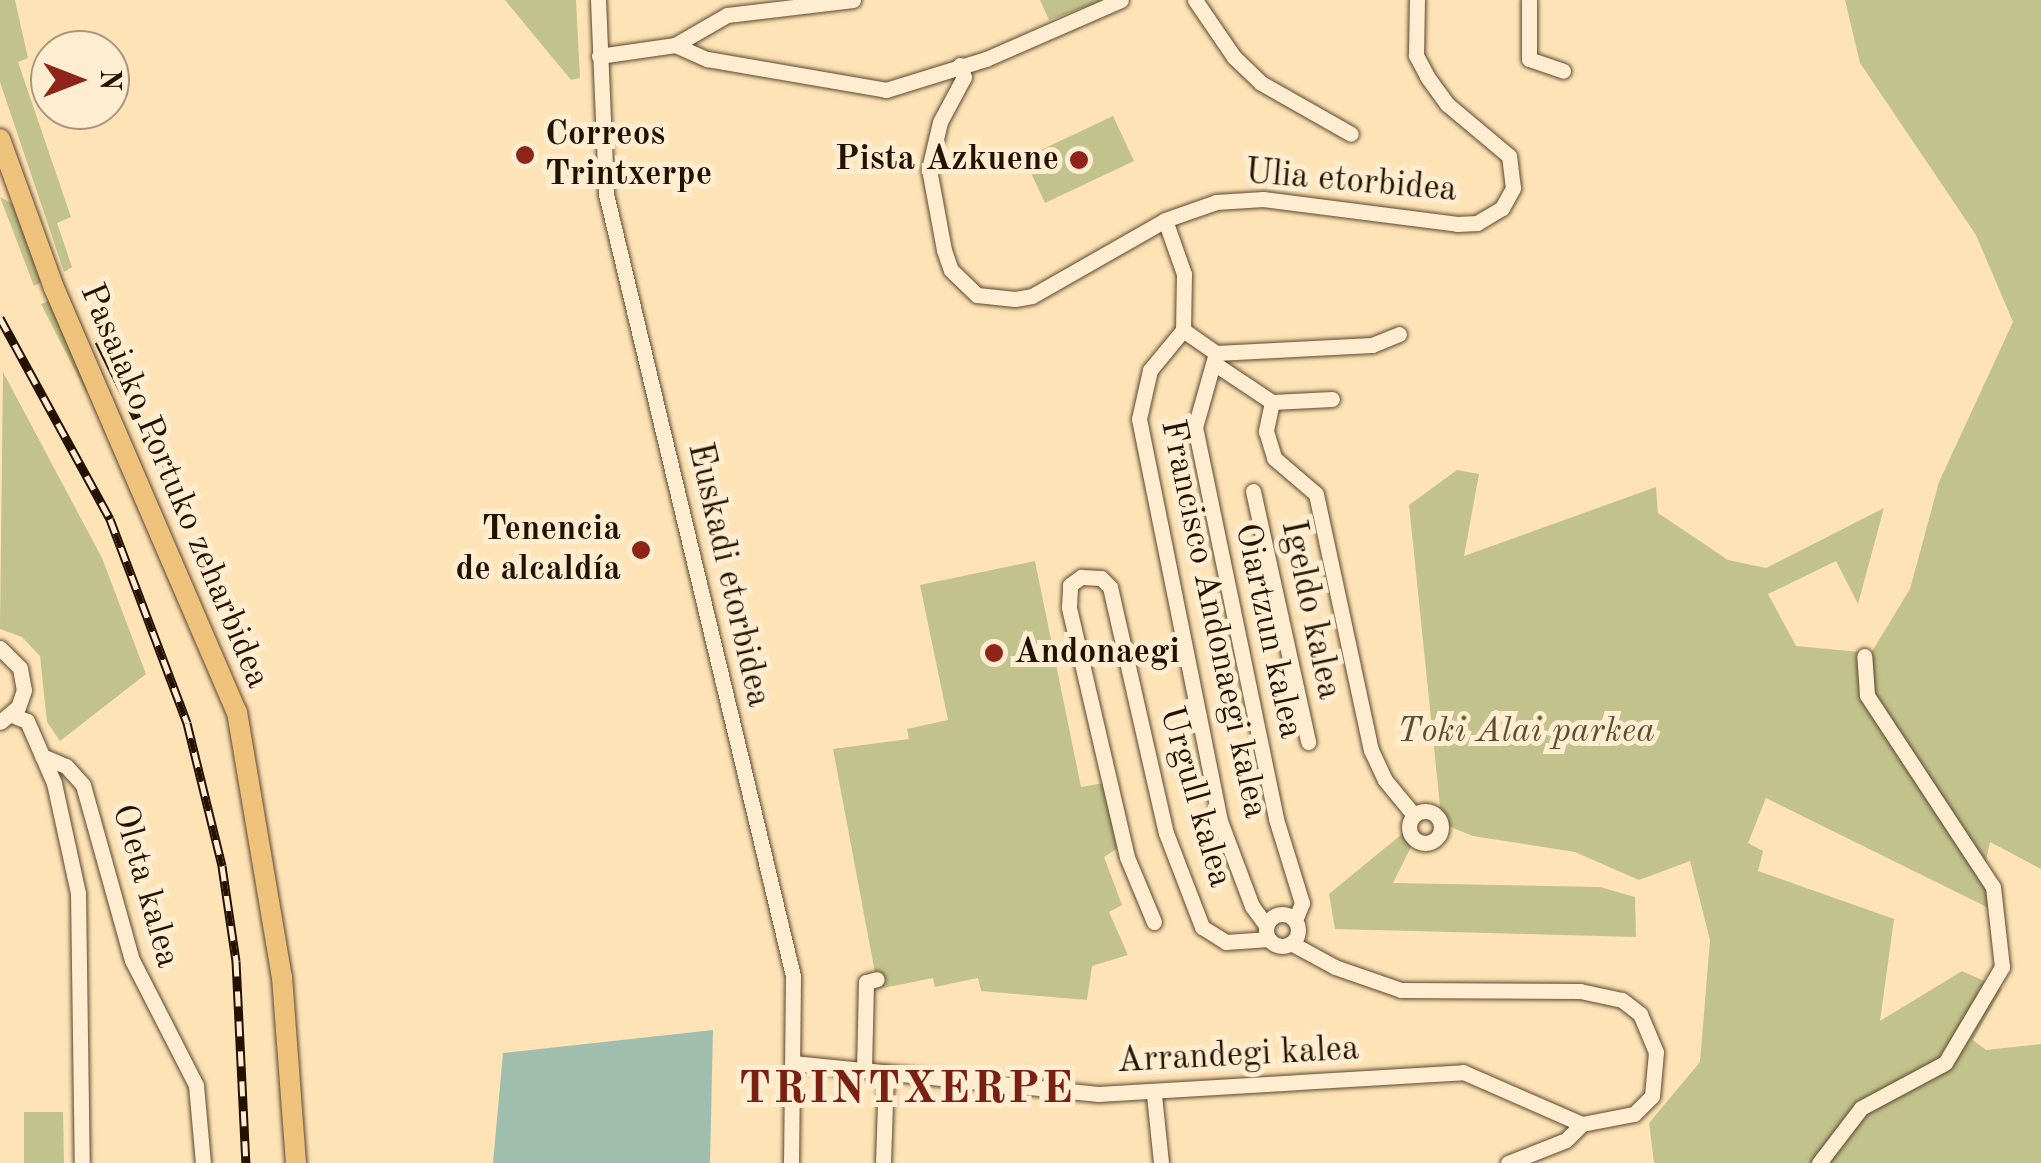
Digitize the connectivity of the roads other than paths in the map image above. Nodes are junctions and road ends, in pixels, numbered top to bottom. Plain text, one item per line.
1 (598, 0) edge
2 (853, 0) edge
3 (1121, 0) edge
4 (1194, 0) edge
5 (1416, 0) edge
6 (1529, 0) edge
7 (710, 21) junction
8 (675, 45) junction
9 (599, 56) junction
10 (708, 59) junction
11 (960, 65) junction
12 (1563, 71) dead end
13 (1351, 134) dead end
14 (0, 139) edge
15 (1165, 220) junction
16 (1183, 330) junction
17 (1399, 334) dead end
18 (1215, 358) junction
19 (1332, 399) dead end
20 (1272, 402) junction
21 (1253, 491) dead end
22 (0, 648) edge
23 (1864, 656) dead end
24 (6, 718) edge
25 (1308, 742) dead end
26 (42, 756) junction
27 (1414, 814) dead end
28 (1154, 922) dead end
29 (1295, 930) junction
30 (1268, 932) junction
31 (876, 979) dead end
32 (793, 1063) junction
33 (864, 1070) junction
34 (886, 1072) junction
35 (1154, 1095) junction
36 (1582, 1124) junction
37 (82, 1163) edge
38 (203, 1163) edge
39 (296, 1163) edge
40 (791, 1163) edge
41 (883, 1163) edge
42 (1161, 1163) edge
43 (1508, 1163) edge
44 (1819, 1163) edge

1 - 9 street, Euskadi etorbidea
2 - 7 street
3 - 11 street
4 - 13 street
5 - 15 street, Ulia etorbidea
6 - 12 street
7 - 8 street
7 - 10 street
8 - 9 street
8 - 10 street
9 - 32 street, Euskadi etorbidea
10 - 11 street
11 - 15 street, Ulia etorbidea
14 - 39 main road, Pasaiako Portuko zeharbidea
15 - 16 street
16 - 18 street
16 - 30 street, Francisco Andonaegi kalea
17 - 18 street
18 - 20 street
18 - 29 street, Oiartzun kalea
19 - 20 street
20 - 27 street
21 - 25 street, Igeldo kalea
22 - 24 street
23 - 44 street
24 - 26 street, Oleta kalea
26 - 37 street, Oleta kalea
26 - 38 street, Oleta kalea
28 - 30 street, Urgull kalea
29 - 30 street
29 - 30 street
29 - 36 street
31 - 33 street
32 - 33 street, Arrandegi kalea
32 - 40 street, Euskadi etorbidea
33 - 34 street, Arrandegi kalea
34 - 35 street, Arrandegi kalea
34 - 41 street
35 - 36 street, Arrandegi kalea
35 - 42 street
36 - 43 street

